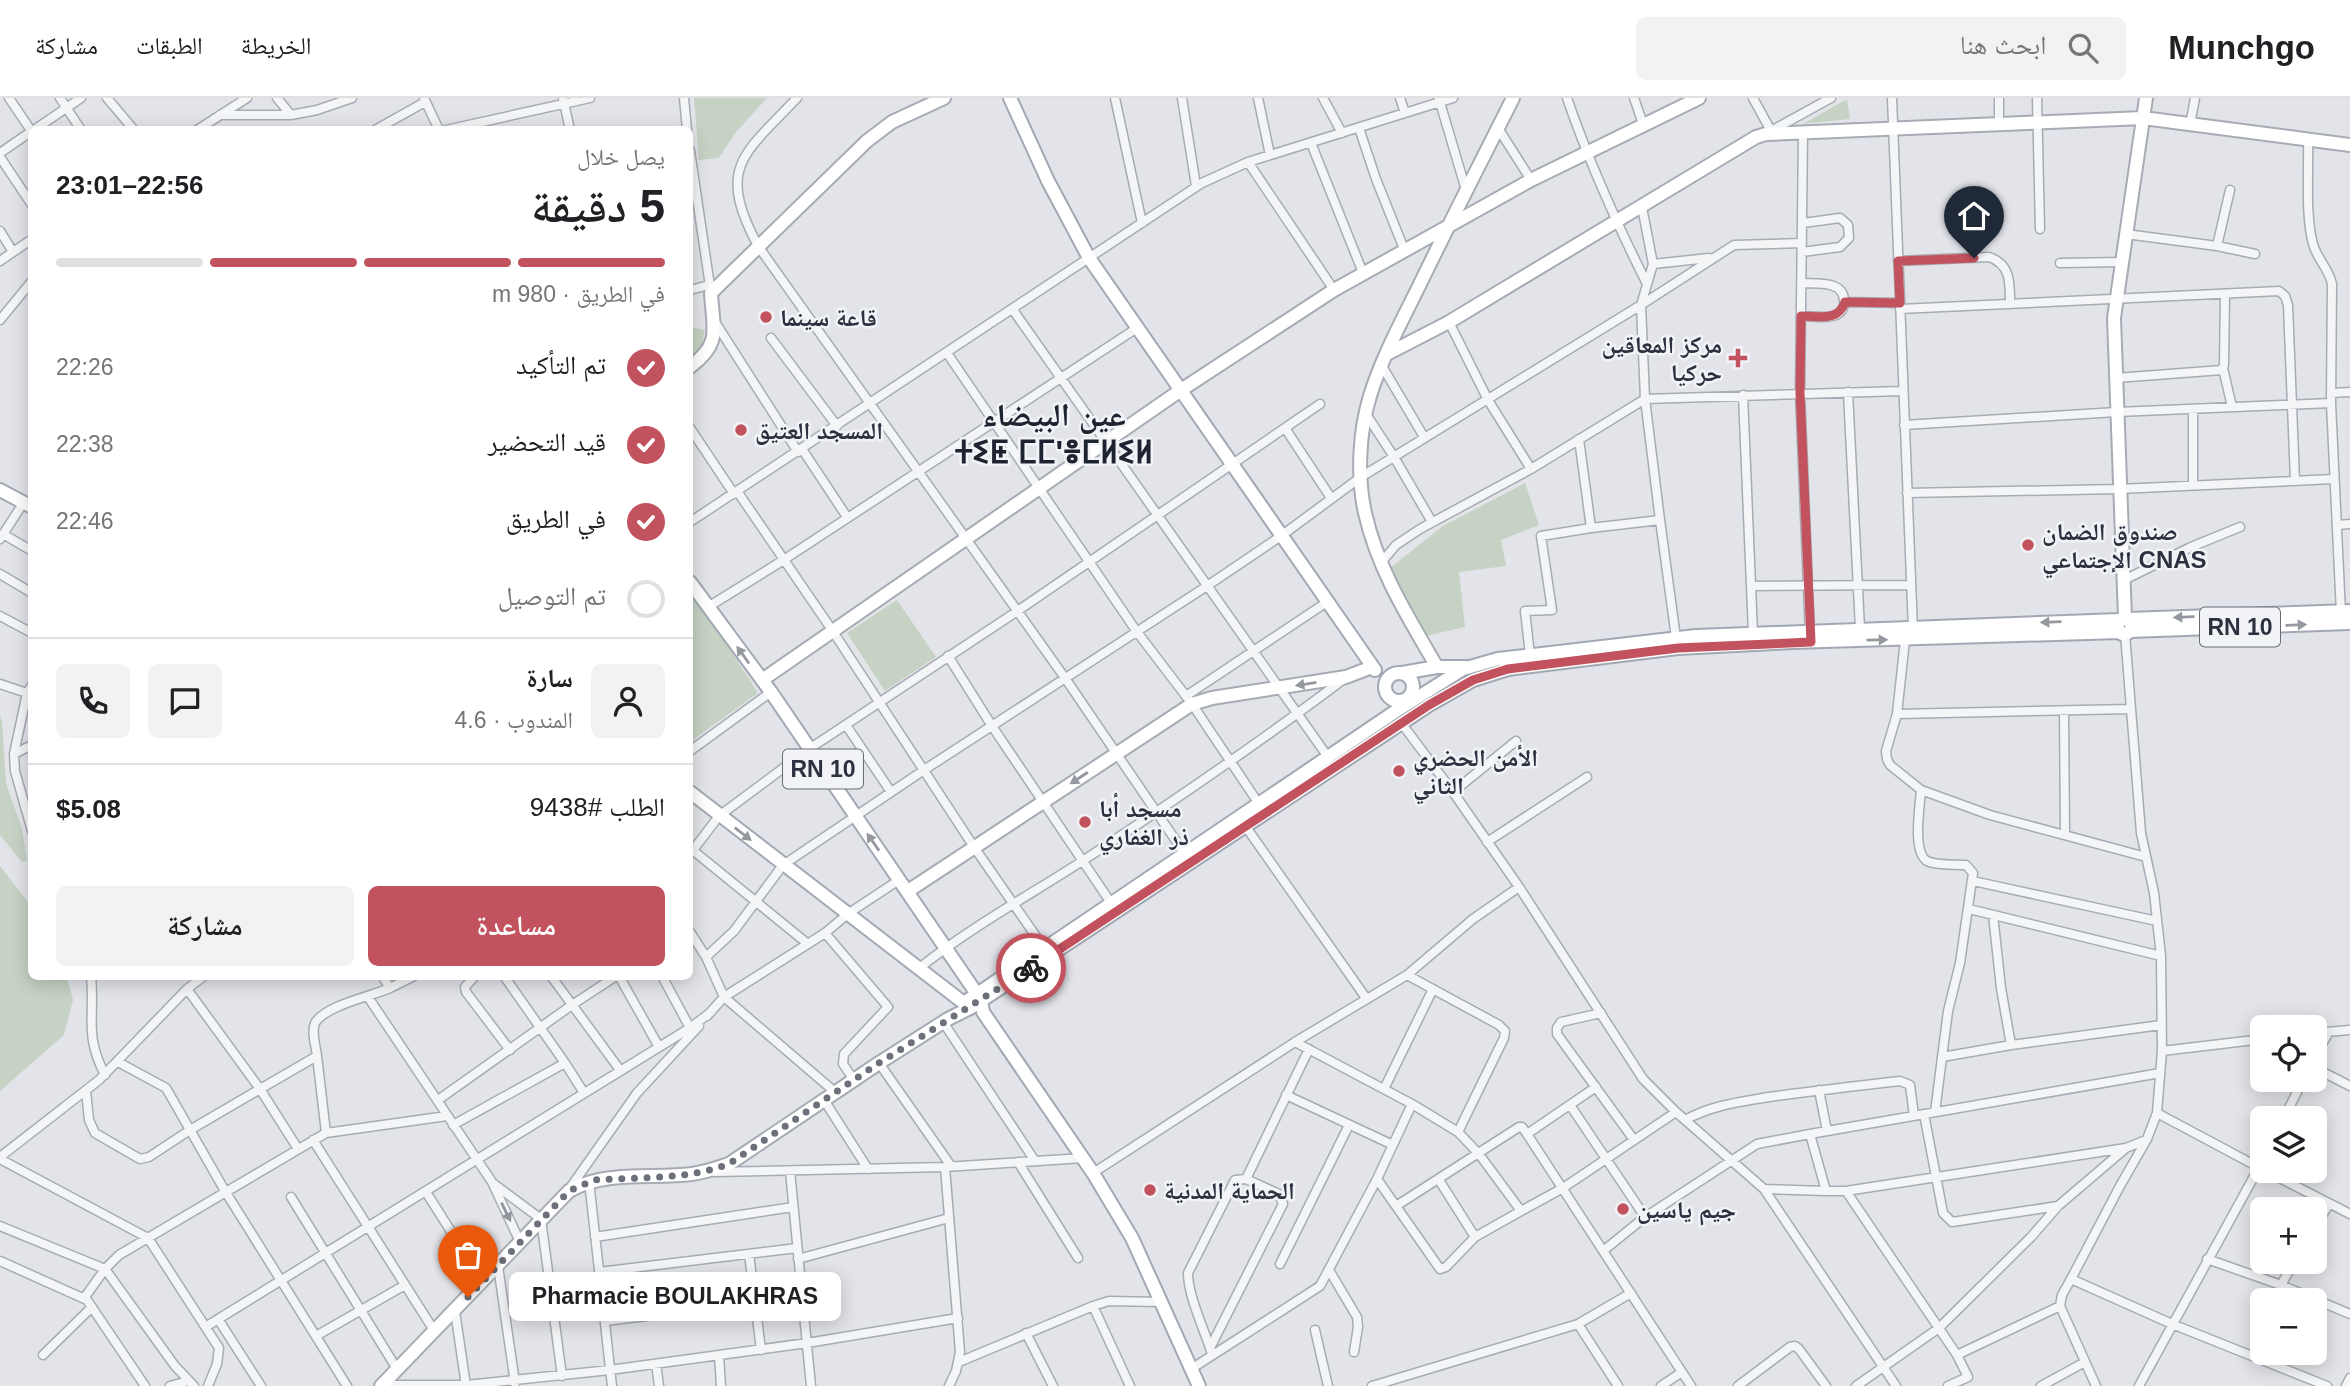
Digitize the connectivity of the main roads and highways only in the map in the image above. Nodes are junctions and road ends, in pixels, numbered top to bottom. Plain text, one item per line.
1 (944, 98) edge
2 (1010, 98) edge
3 (1513, 98) edge
4 (1699, 98) edge
5 (2146, 98) edge
6 (2143, 118) junction
7 (2350, 145) edge
8 (1447, 229) junction
9 (1384, 360) junction
10 (693, 364) edge
11 (1181, 390) junction
12 (0, 490) edge
13 (27, 504) edge
14 (693, 586) edge
15 (2346, 617) edge
16 (2124, 626) junction
17 (1911, 635) junction
18 (1810, 636) junction
19 (1437, 667) junction
20 (1470, 667) junction
21 (1374, 668) junction
22 (1398, 673) junction
23 (762, 680) junction
24 (1412, 697) junction
25 (1391, 700) junction
26 (1406, 726) junction
27 (693, 794) edge
28 (1188, 858) junction
29 (908, 891) junction
30 (972, 1005) junction
31 (382, 1385) edge
32 (1199, 1386) edge

1 - 10 main road
2 - 11 main road
3 - 8 main road
4 - 8 main road
5 - 6 main road
6 - 7 main road
6 - 9 main road
6 - 16 main road
8 - 9 main road
8 - 11 main road
9 - 19 main road
11 - 21 main road
11 - 23 main road
12 - 13 main road
23 -> 14 main road, RN 10
15 - 16 main road, RN 10
16 - 17 main road, RN 10
18 -> 17 main road, RN 10
17 - 18 main road, RN 10
18 - 20 main road, RN 10
18 - 26 main road, RN 10
19 - 20 main road
19 - 22 main road
20 - 24 main road, RN 10
21 - 22 main road
21 - 25 main road
21 -> 29 main road
22 - 24 main road
22 - 25 main road
29 -> 23 main road, RN 10
24 - 25 main road
24 - 26 main road
25 - 26 main road
25 - 28 main road, RN 10
26 - 28 main road, RN 10
27 -> 30 main road
28 - 30 main road, RN 10
28 - 30 main road, RN 10
29 - 30 main road, RN 10
30 - 31 main road
30 - 32 main road

